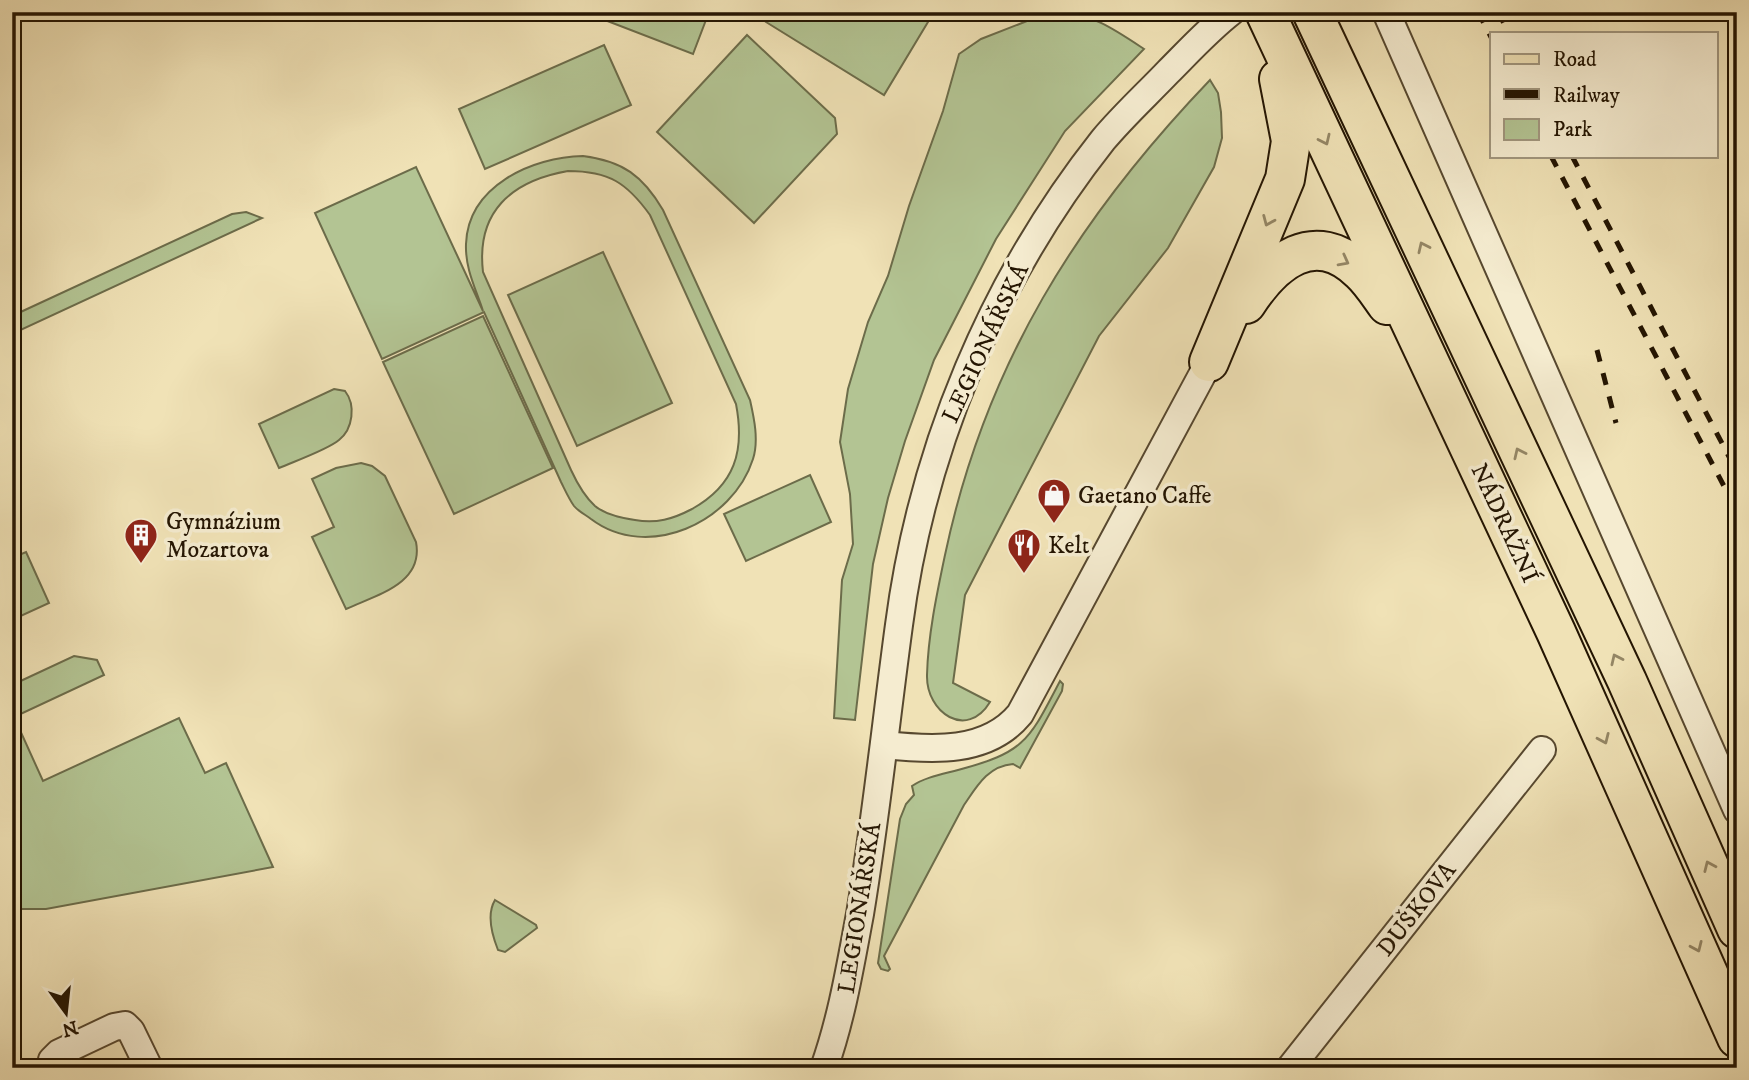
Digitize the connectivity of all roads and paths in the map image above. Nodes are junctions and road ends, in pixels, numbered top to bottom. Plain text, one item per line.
1 (1231, 12) edge
2 (1264, 12) edge
3 (1312, 12) edge
4 (1386, 12) edge
5 (1428, 359) junction
6 (1209, 362) junction
7 (884, 745) junction
8 (1542, 750) dead end
9 (1737, 810) edge
10 (1737, 929) edge
11 (1737, 1038) edge
12 (53, 1068) edge
13 (149, 1068) edge
14 (824, 1068) edge
15 (1290, 1068) edge

1 - 7 street, LEGIONÁŘSKÁ
2 -> 5 main road, NÁDRAŽNÍ
2 -> 6 main road
10 -> 3 main road, NÁDRAŽNÍ
4 - 9 street
6 -> 5 main road
5 -> 11 main road, NÁDRAŽNÍ
6 - 7 street
7 - 14 street, LEGIONÁŘSKÁ
8 - 15 street, DUŠKOVA
12 - 13 street

